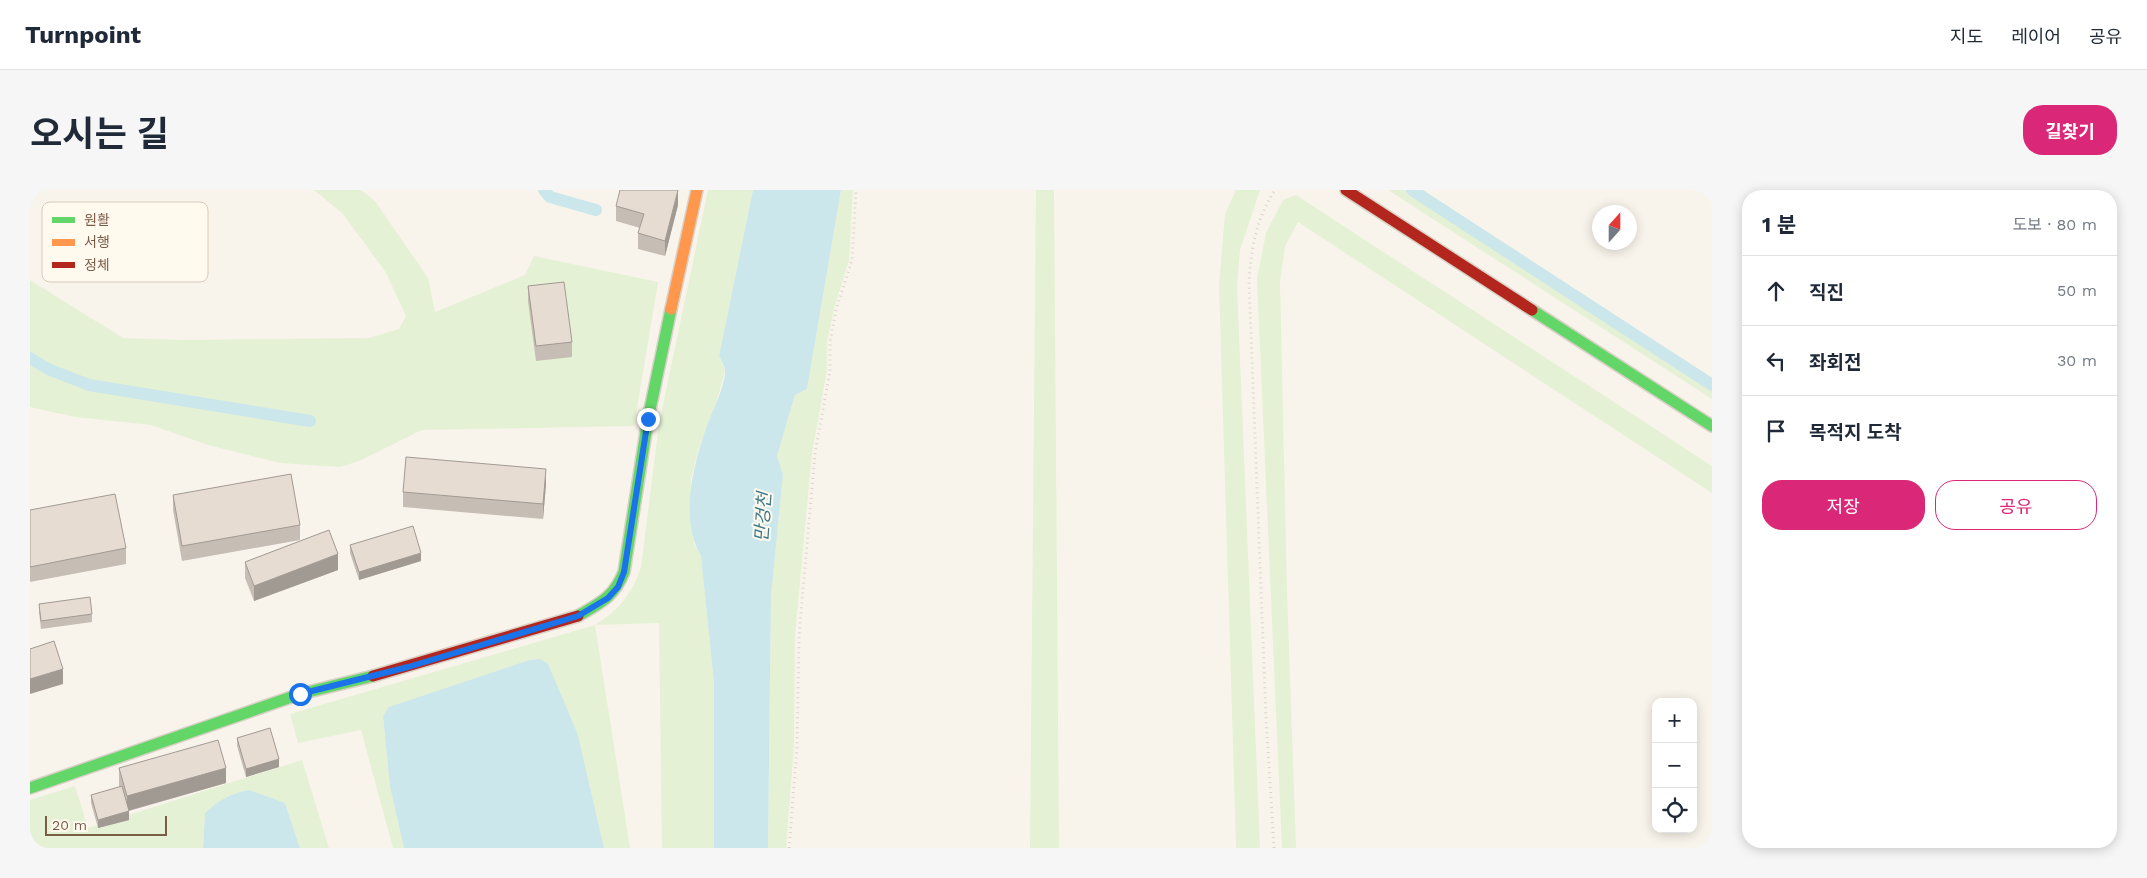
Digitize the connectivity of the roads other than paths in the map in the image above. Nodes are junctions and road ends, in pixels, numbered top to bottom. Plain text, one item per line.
1 (697, 190) edge
2 (1346, 190) edge
3 (1712, 426) edge
4 (30, 788) edge

1 - 4 street
2 - 3 street

